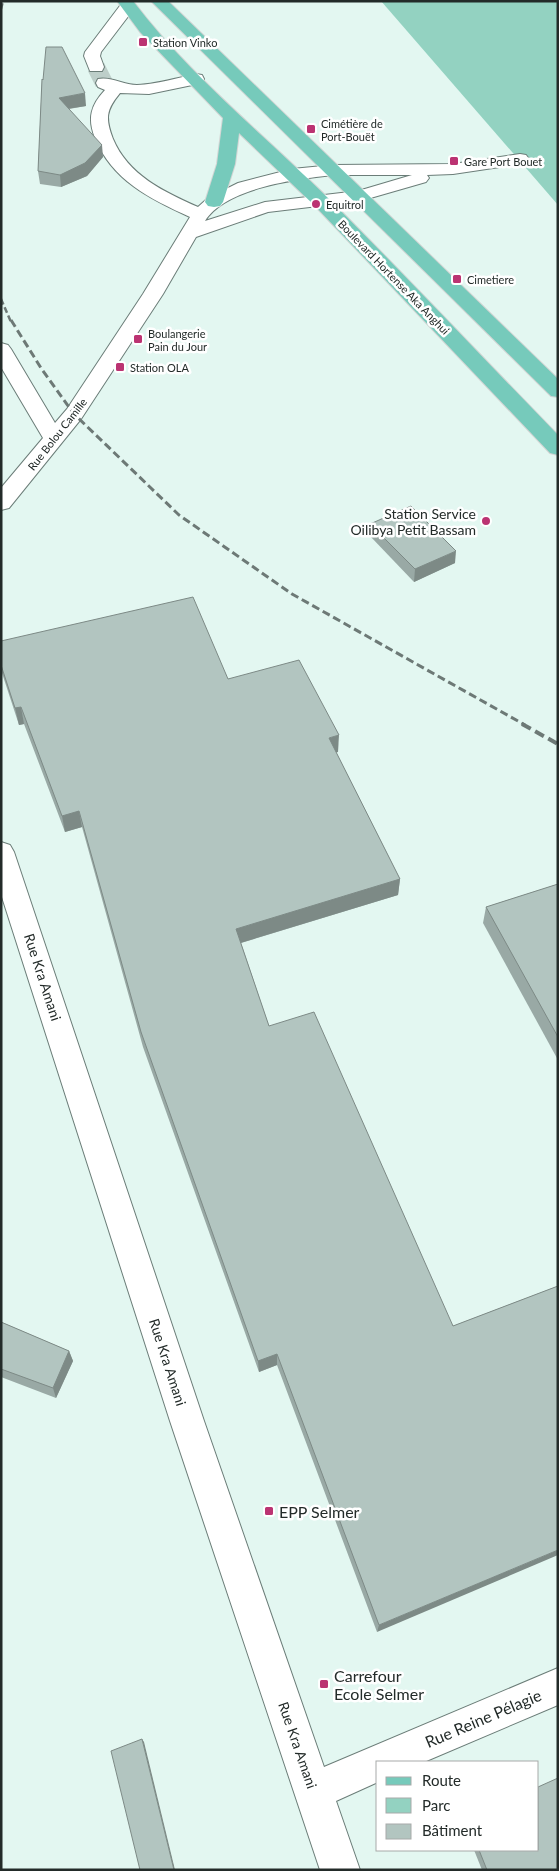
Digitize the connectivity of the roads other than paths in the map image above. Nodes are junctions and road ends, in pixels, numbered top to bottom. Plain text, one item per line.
1 (159, 1) edge
2 (127, 4) edge
3 (96, 67) tunnel mouth
4 (196, 79) junction
5 (232, 117) junction
6 (520, 159) dead end
7 (453, 169) junction
8 (333, 170) junction
9 (292, 174) junction
10 (360, 196) junction
11 (214, 202) junction
12 (320, 202) junction
13 (200, 215) junction
14 (187, 234) junction
15 (1, 349) edge
16 (558, 391) edge
17 (54, 438) junction
18 (558, 448) edge
19 (1, 503) edge
20 (1, 852) edge
21 (558, 1686) edge
22 (384, 1761) edge
23 (376, 1764) edge
24 (314, 1791) junction
25 (340, 1870) edge

1 - 8 main road
2 - 3 street
2 - 4 main road, Boulevard Hortense Aka Anghui
4 - 5 main road, Boulevard Hortense Aka Anghui
4 - 13 street
5 - 9 main road, Boulevard Hortense Aka Anghui
5 - 11 main road
6 - 7 street
7 - 8 street, Rue Bolou Camille
7 - 10 street
8 - 9 street, Rue Bolou Camille
8 - 10 main road
9 - 11 street, Rue Bolou Camille
9 - 12 main road, Boulevard Hortense Aka Anghui
10 - 12 street
10 - 16 main road
11 - 13 street, Rue Bolou Camille
12 - 14 street
12 - 18 main road, Boulevard Hortense Aka Anghui
13 - 14 street, Rue Bolou Camille
14 - 17 street, Rue Bolou Camille
15 - 17 street
17 - 19 street, Rue Bolou Camille
20 - 24 street, Rue Kra Amani
21 - 22 street, Rue Reine Pélagie
23 - 24 street, Rue Reine Pélagie
24 - 25 street, Rue Kra Amani

